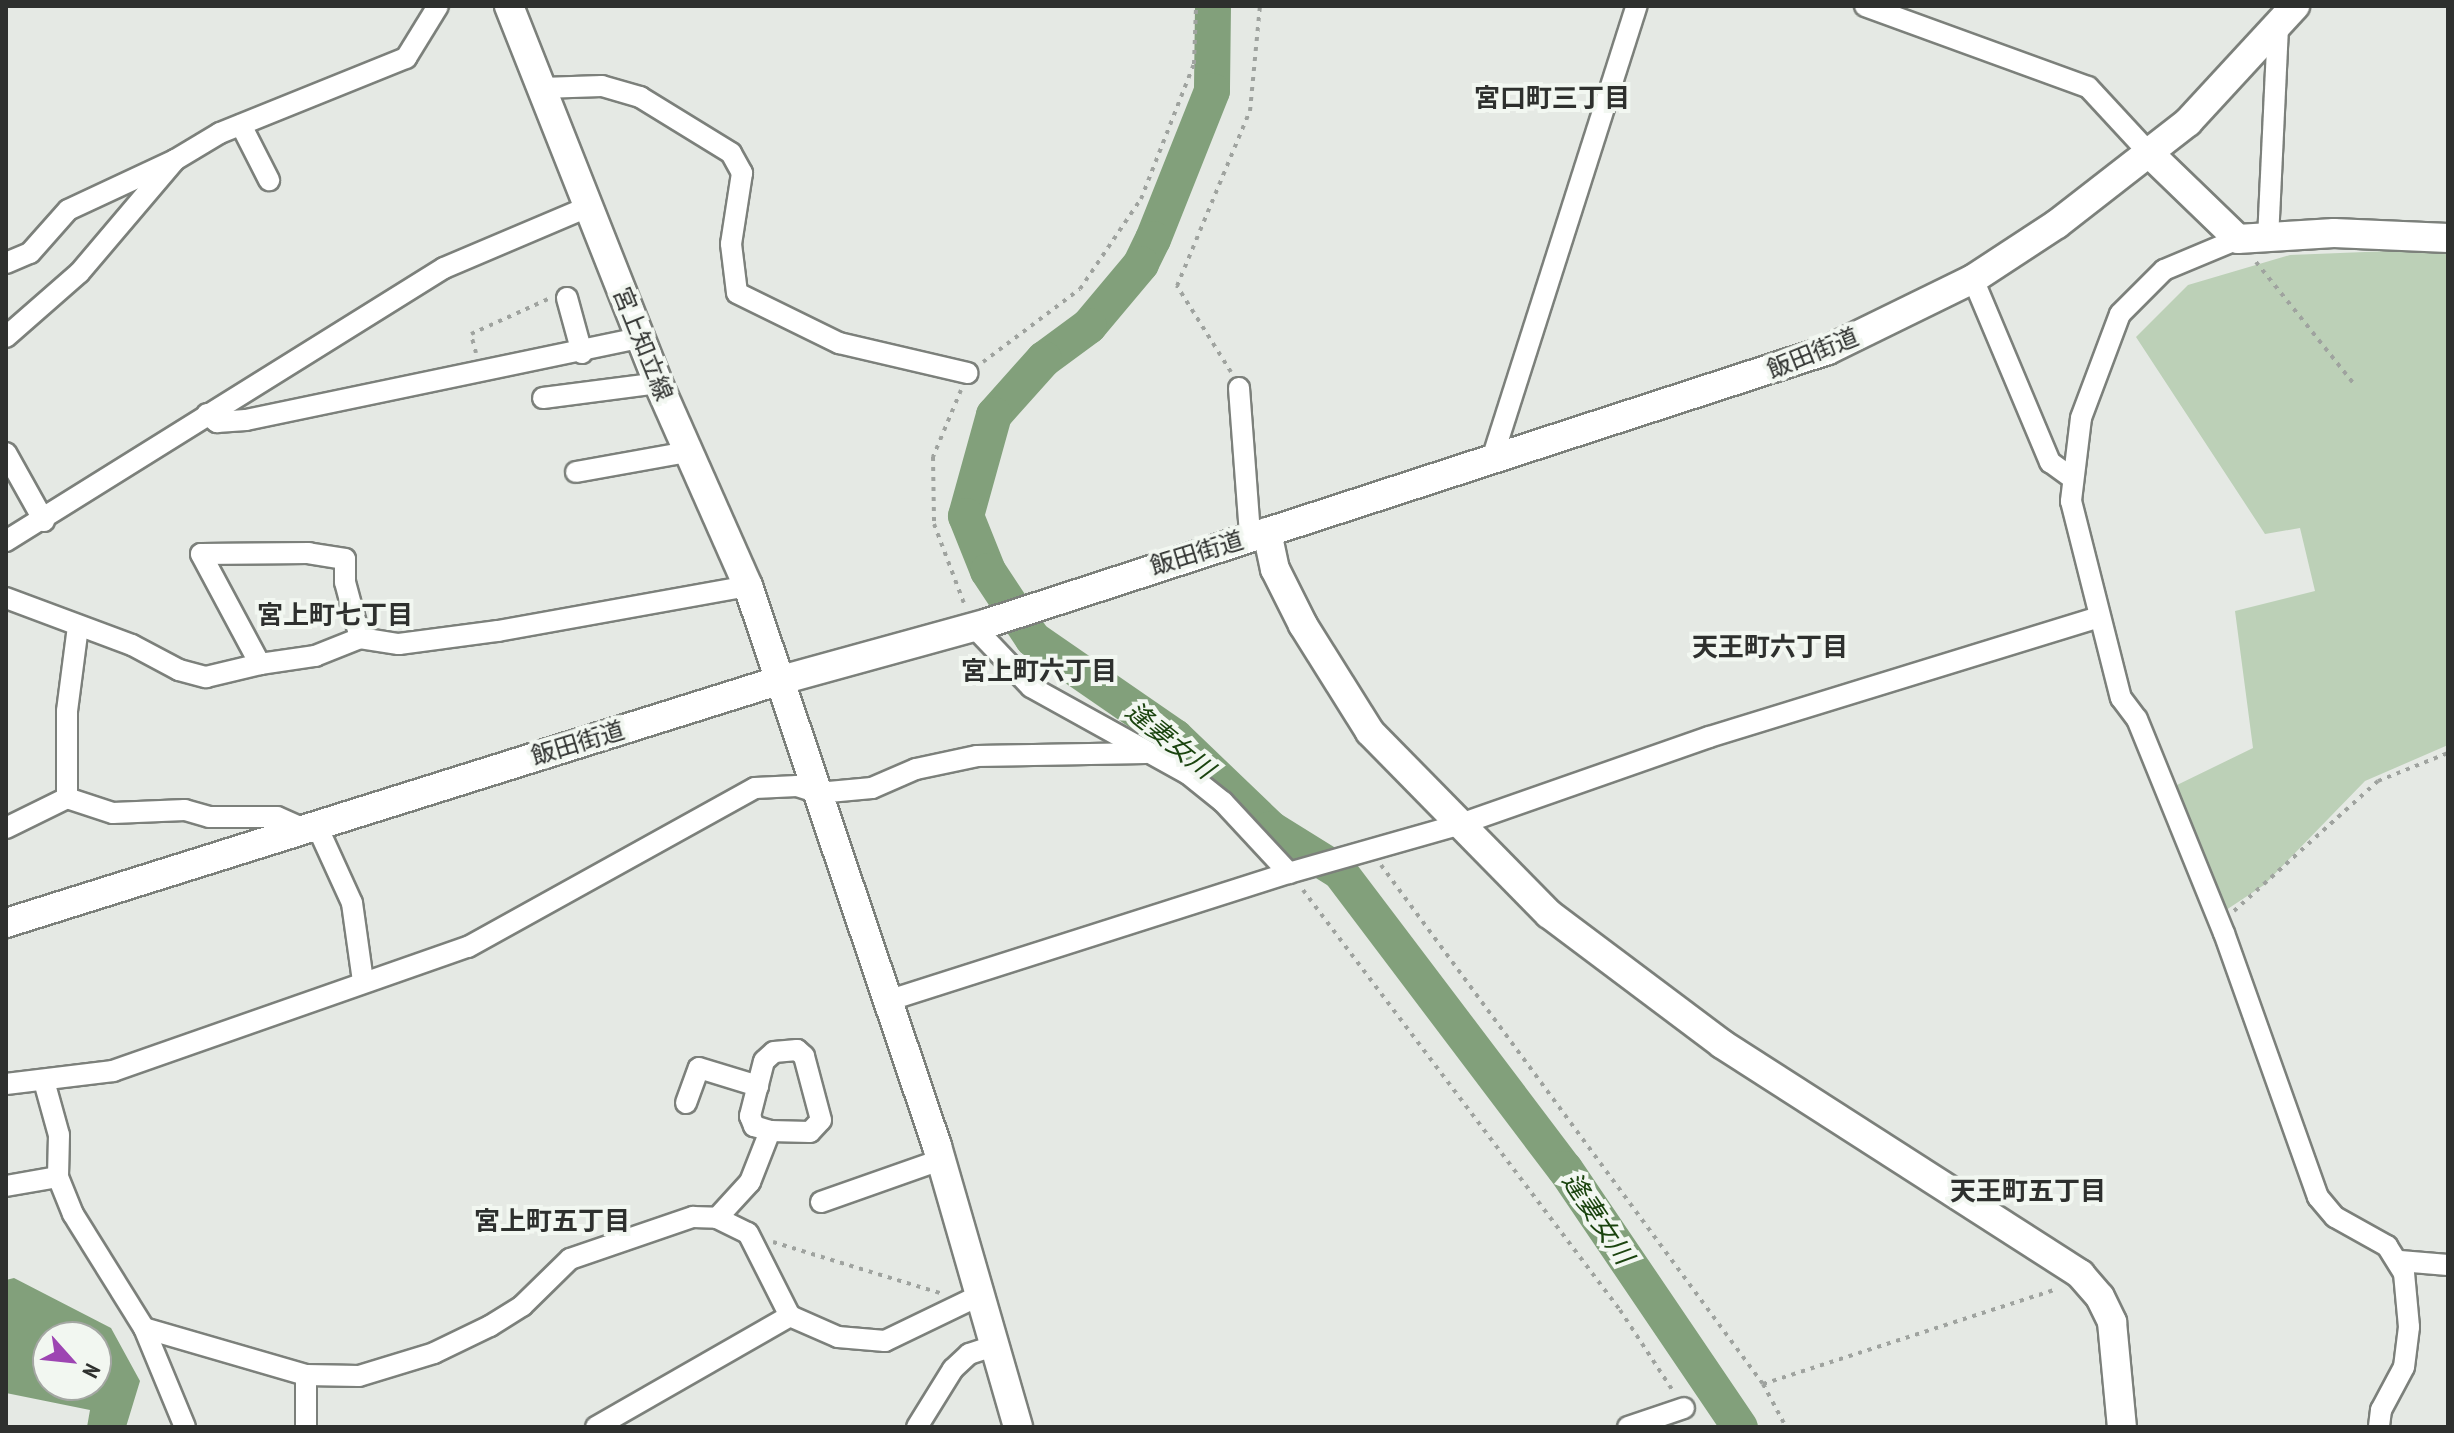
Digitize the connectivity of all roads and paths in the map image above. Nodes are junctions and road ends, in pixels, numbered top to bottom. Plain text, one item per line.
1 (438, 6) edge
2 (509, 6) edge
3 (1196, 6) edge
4 (1260, 6) edge
5 (1637, 6) edge
6 (1865, 6) edge
7 (2286, 16) edge
8 (542, 88) junction
9 (241, 125) junction
10 (2150, 154) junction
11 (175, 160) junction
12 (269, 180) dead end
13 (590, 206) junction
14 (2448, 238) edge
15 (2238, 239) junction
16 (2268, 239) junction
17 (6, 263) edge
18 (1973, 279) junction
19 (560, 298) joint
20 (6, 337) edge
21 (642, 337) junction
22 (582, 353) junction
23 (968, 373) junction
24 (481, 374) junction
25 (658, 383) junction
26 (2355, 385) dead end
27 (1239, 388) joint
28 (543, 398) dead end
29 (207, 414) junction
30 (687, 452) junction
31 (6, 453) edge
32 (1492, 459) junction
33 (576, 472) dead end
34 (2071, 477) junction
35 (44, 521) junction
36 (1259, 534) junction
37 (6, 541) edge
38 (748, 586) junction
39 (6, 598) edge
40 (2099, 617) junction
41 (980, 625) junction
42 (78, 626) junction
43 (360, 638) junction
44 (260, 664) junction
45 (781, 680) junction
46 (1146, 753) junction
47 (2448, 753) edge
48 (818, 793) junction
49 (67, 798) junction
50 (7, 823) edge
51 (1458, 825) junction
52 (309, 826) junction
53 (1363, 852) junction
54 (1294, 872) junction
55 (6, 923) edge
56 (2220, 923) junction
57 (363, 981) junction
58 (887, 1001) junction
59 (44, 1081) junction
60 (6, 1084) edge
61 (758, 1086) junction
62 (686, 1103) dead end
63 (770, 1131) junction
64 (940, 1160) junction
65 (58, 1177) junction
66 (6, 1186) edge
67 (821, 1202) dead end
68 (717, 1218) junction
69 (748, 1233) junction
70 (2400, 1261) junction
71 (2448, 1265) edge
72 (2080, 1274) junction
73 (978, 1296) junction
74 (790, 1316) junction
75 (144, 1328) junction
76 (993, 1346) junction
77 (306, 1375) junction
78 (1763, 1384) junction
79 (1684, 1408) joint
80 (185, 1427) edge
81 (306, 1427) edge
82 (596, 1427) edge
83 (917, 1427) edge
84 (1018, 1427) edge
85 (1628, 1427) edge
86 (1786, 1427) edge
87 (2122, 1427) edge
88 (2379, 1427) edge

1 - 9 street
2 - 8 main road, 宮上知立線
3 - 23 path
4 - 27 path
5 - 32 street
6 - 10 street
7 - 10 main road, 飯田街道
7 - 16 street
8 - 13 main road, 宮上知立線
8 - 23 street
9 - 11 street
9 - 12 street
10 - 15 main road
10 - 18 main road, 飯田街道
11 - 17 street
11 - 20 street
13 - 21 main road, 宮上知立線
13 - 29 street
14 - 16 main road
15 - 16 main road
15 - 26 path
15 - 34 street
18 - 32 main road, 飯田街道
18 - 34 street
19 - 22 street
19 - 24 path
21 - 22 street
21 - 25 main road, 宮上知立線
22 - 24 street
23 - 41 path
24 - 29 street
25 - 28 street
25 - 30 main road, 宮上知立線
27 - 36 street
29 - 35 street
30 - 33 street
30 - 38 main road, 宮上知立線
31 - 35 street
32 - 36 main road, 飯田街道
34 - 40 street
35 - 37 street
36 - 41 main road, 飯田街道
36 - 51 main road
38 - 43 street
38 - 45 main road, 宮上知立線
39 - 42 street
40 - 51 street
40 - 56 street
41 - 45 main road, 飯田街道
41 - 46 street
42 - 44 street
42 - 49 street
43 - 44 street
43 - 44 street
45 - 48 main road, 宮上知立線
45 - 52 main road, 飯田街道
46 - 48 street
46 - 54 street
47 - 56 path
48 - 57 street
48 - 58 main road, 宮上知立線
49 - 50 street
49 - 52 street
51 - 53 street
51 - 72 main road
52 - 55 main road, 飯田街道
52 - 57 street
53 - 54 street
53 - 78 path
54 - 58 street
54 - 79 path
56 - 70 street
57 - 59 street
58 - 64 main road, 宮上知立線
59 - 60 street
59 - 65 street
61 - 62 street
61 - 63 street
61 - 63 street
63 - 68 street
64 - 67 street
64 - 73 main road, 宮上知立線
65 - 66 street
65 - 75 street
68 - 69 street
68 - 77 street
69 - 73 path
69 - 74 street
70 - 71 street
70 - 88 street
72 - 78 path
72 - 87 main road
73 - 74 street
73 - 76 main road, 宮上知立線
74 - 82 street
75 - 77 street
75 - 80 street
76 - 83 street
76 - 84 main road, 宮上知立線
77 - 81 street
78 - 86 path
79 - 85 street

